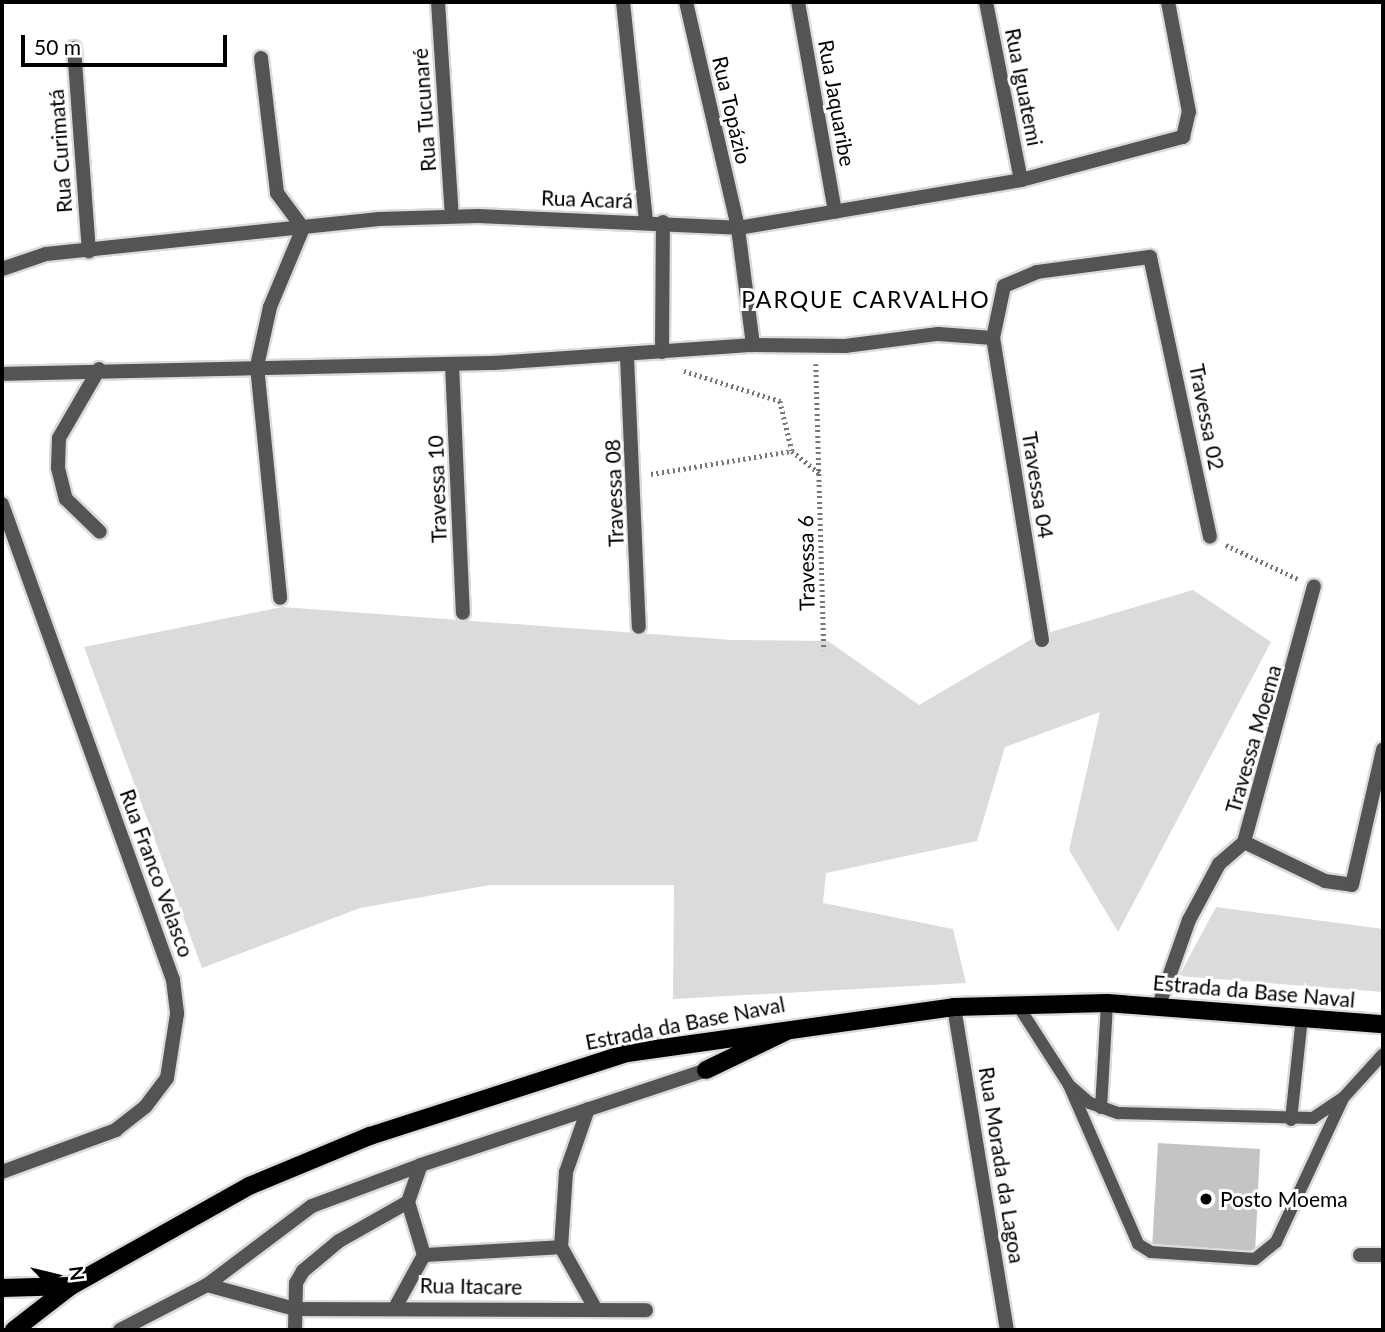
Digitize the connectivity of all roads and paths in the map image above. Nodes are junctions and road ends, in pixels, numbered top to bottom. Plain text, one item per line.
1 (438, 2) edge
2 (623, 2) edge
3 (686, 2) edge
4 (798, 2) edge
5 (986, 2) edge
6 (1168, 2) edge
7 (74, 48) dead end
8 (261, 58) dead end
9 (1021, 180) junction
10 (835, 212) junction
11 (452, 216) junction
12 (646, 222) junction
13 (663, 222) junction
14 (303, 228) junction
15 (738, 228) junction
16 (89, 251) junction
17 (2, 269) edge
18 (993, 338) junction
19 (753, 345) junction
20 (816, 346) junction
21 (662, 352) junction
22 (627, 356) junction
23 (452, 364) junction
24 (257, 366) junction
25 (99, 369) junction
26 (674, 369) dead end
27 (2, 374) edge
28 (792, 451) junction
29 (820, 474) junction
30 (636, 476) junction
31 (2, 504) edge
32 (100, 532) dead end
33 (1210, 537) joint
34 (1314, 586) joint
35 (280, 598) dead end
36 (463, 613) dead end
37 (639, 627) dead end
38 (1042, 640) dead end
39 (824, 650) dead end
40 (1383, 750) edge
41 (1244, 842) junction
42 (1107, 1003) junction
43 (1017, 1004) junction
44 (1159, 1005) junction
45 (954, 1006) junction
46 (1302, 1017) junction
47 (804, 1024) junction
48 (1383, 1024) edge
49 (1383, 1054) edge
50 (706, 1070) joint
51 (1069, 1085) junction
52 (1343, 1098) junction
53 (1101, 1108) junction
54 (587, 1109) junction
55 (1291, 1120) junction
56 (421, 1165) junction
57 (2, 1172) edge
58 (408, 1202) junction
59 (561, 1247) junction
60 (424, 1255) junction
61 (1360, 1255) dead end
62 (1383, 1255) edge
63 (71, 1286) junction
64 (207, 1286) junction
65 (2, 1288) edge
66 (397, 1306) junction
67 (295, 1309) junction
68 (596, 1310) junction
69 (646, 1310) dead end
70 (13, 1330) edge
71 (120, 1330) edge
72 (295, 1330) edge
73 (1007, 1330) edge

1 - 11 street, Rua Tucunaré
2 - 12 street
3 - 15 street, Rua Topázio
4 - 10 street, Rua Jaquaribe
5 - 9 street, Rua Iguatemi
6 - 9 street, Rua Acará
7 - 16 street, Rua Curimatá
8 - 14 street
9 - 10 street, Rua Acará
10 - 15 street, Rua Acará
11 - 12 street, Rua Acará
11 - 14 street, Rua Acará
12 - 13 street, Rua Acará
13 - 15 street, Rua Acará
13 - 21 street
14 - 16 street, Rua Acará
14 - 24 street
15 - 19 street, Rua Topázio
16 - 17 street, Rua Acará
18 - 20 street
18 - 33 street, Travessa 02
18 - 38 street, Travessa 04
19 - 20 street
19 - 21 street
20 - 29 path, Travessa 6
21 - 22 street
22 - 23 street
22 - 30 street, Travessa 08
23 - 24 street
23 - 36 street, Travessa 10
24 - 25 street
24 - 35 street
25 - 27 street
25 - 32 street
26 - 28 path
28 - 29 path
28 - 30 path
29 - 39 path, Travessa 6
30 - 37 street, Travessa 08
31 - 57 street, Rua Franco Velasco
33 - 34 path
34 - 41 street, Travessa Moema
40 - 41 street
41 - 44 street, Travessa Moema
42 - 43 main road, Estrada da Base Naval
42 - 44 main road, Estrada da Base Naval
42 - 53 lane
43 - 45 main road, Estrada da Base Naval
43 - 51 lane
44 - 46 main road, Estrada da Base Naval
45 - 47 main road, Estrada da Base Naval
45 - 73 street, Rua Morada da Lagoa
46 - 48 main road, Estrada da Base Naval
46 - 55 lane
47 - 50 main road
47 - 63 main road, Estrada da Base Naval
49 - 52 lane
50 - 54 street
51 - 52 lane
51 - 53 lane
52 - 55 lane
53 - 55 lane
54 - 56 street
54 - 59 street
56 - 58 street
56 - 64 street
58 - 60 street
58 - 67 street
59 - 60 street
59 - 68 street
60 - 66 street
61 - 62 street
63 - 65 main road
63 - 70 main road, Estrada da Base Naval
64 - 67 street, Rua Itacare
64 - 71 street
66 - 67 street, Rua Itacare
66 - 68 street, Rua Itacare
67 - 72 street
68 - 69 street, Rua Itacare

